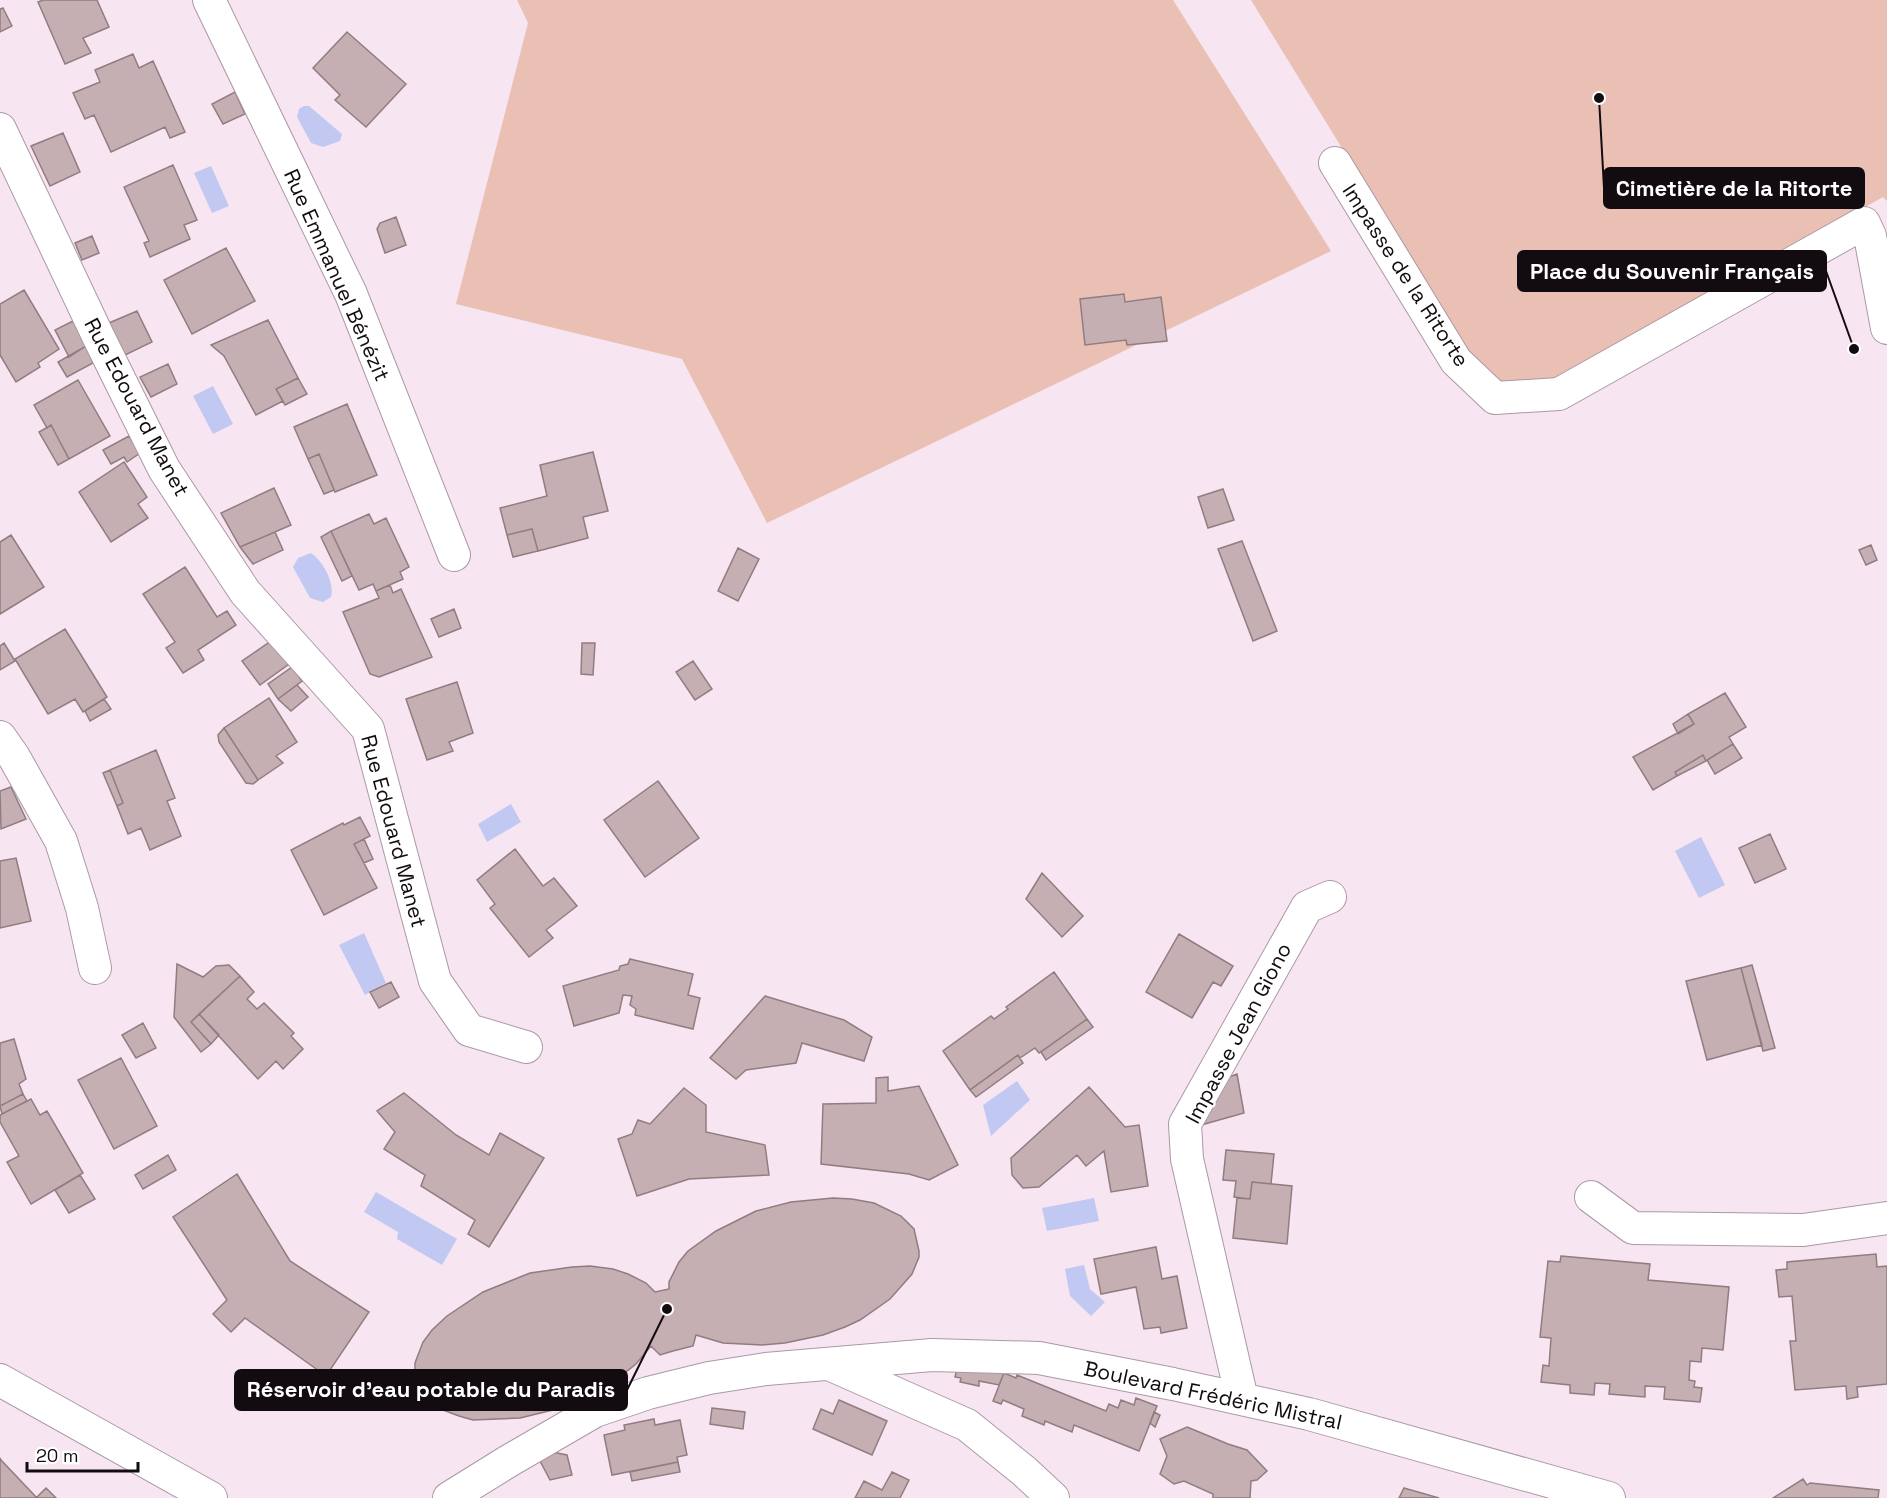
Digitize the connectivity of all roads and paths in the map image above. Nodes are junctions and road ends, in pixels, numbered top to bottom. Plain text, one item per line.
1 (209, 0) edge
2 (0, 129) edge
3 (1335, 163) dead end
4 (1887, 328) edge
5 (454, 555) dead end
6 (0, 737) edge
7 (1330, 897) dead end
8 (95, 968) dead end
9 (526, 1047) dead end
10 (1591, 1197) dead end
11 (1887, 1218) edge
12 (825, 1362) junction
13 (0, 1380) edge
14 (1242, 1399) junction
15 (177, 1489) edge
16 (1594, 1496) edge
17 (211, 1498) edge
18 (449, 1498) edge
19 (1053, 1498) edge

1 - 5 street, Rue Emmanuel Bénézit
2 - 9 street, Rue Edouard Manet
3 - 4 street, Impasse de la Ritorte
6 - 8 street
7 - 14 street, Impasse Jean Giono
10 - 11 street
12 - 14 street, Boulevard Frédéric Mistral
12 - 18 street, Boulevard Frédéric Mistral
12 - 19 street
13 - 15 street
14 - 16 street, Boulevard Frédéric Mistral
15 - 17 street

